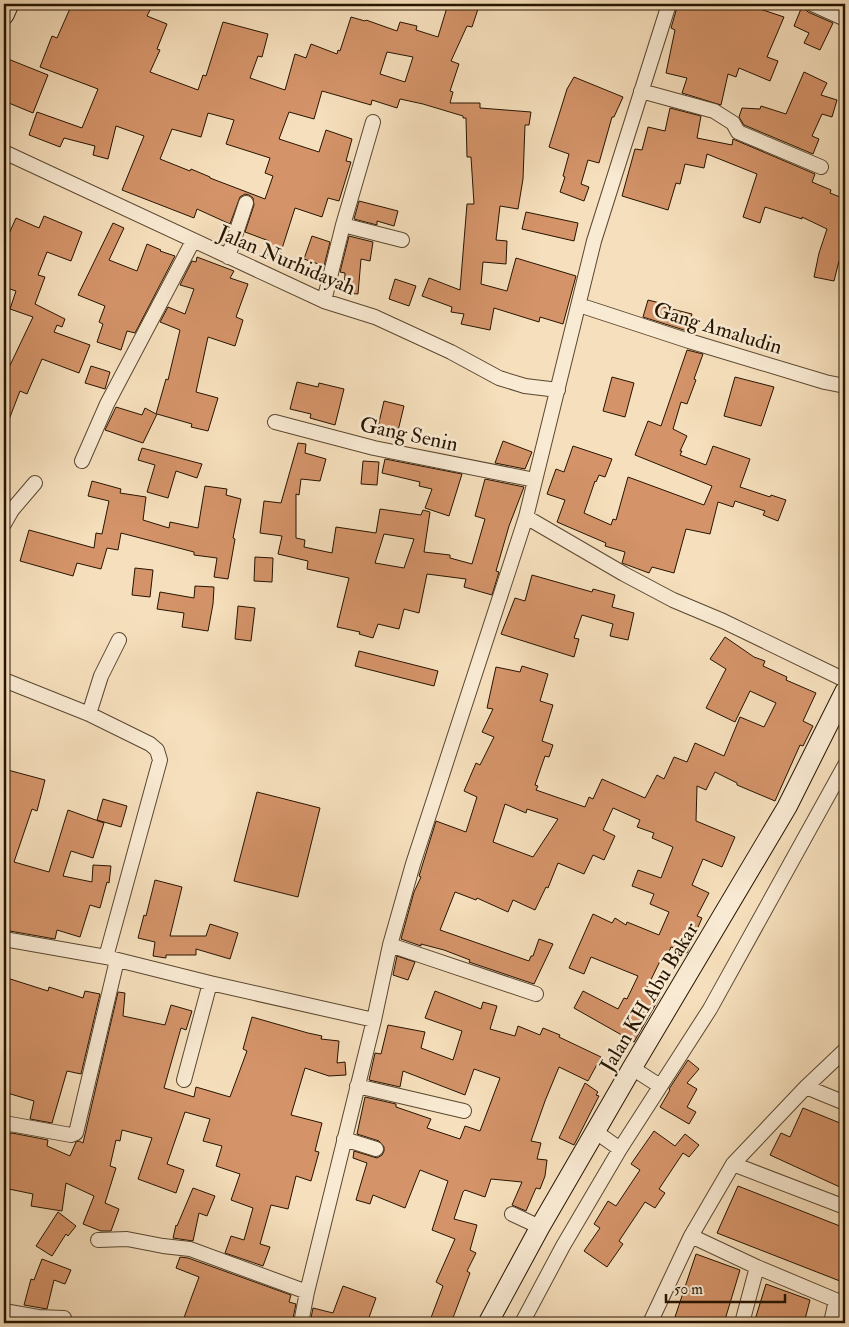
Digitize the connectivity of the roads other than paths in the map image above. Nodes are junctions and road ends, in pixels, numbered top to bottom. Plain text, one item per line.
1 (8, 4) edge
2 (669, 4) edge
3 (812, 4) edge
4 (4, 15) edge
5 (845, 19) edge
6 (641, 91) junction
7 (373, 122) dead end
8 (4, 152) edge
9 (821, 167) dead end
10 (246, 203) dead end
11 (343, 225) junction
12 (402, 240) dead end
13 (193, 241) junction
14 (228, 257) junction
15 (324, 301) junction
16 (579, 305) junction
17 (845, 386) edge
18 (558, 390) junction
19 (275, 422) dead end
20 (82, 461) dead end
21 (535, 480) junction
22 (35, 483) dead end
23 (526, 517) junction
24 (4, 524) edge
25 (119, 640) dead end
26 (4, 680) edge
27 (845, 680) edge
28 (845, 691) edge
29 (89, 714) junction
30 (845, 765) edge
31 (4, 939) edge
32 (390, 945) junction
33 (111, 959) junction
34 (210, 983) junction
35 (536, 994) dead end
36 (374, 1020) junction
37 (845, 1050) edge
38 (632, 1068) junction
39 (184, 1080) dead end
40 (357, 1086) junction
41 (660, 1086) junction
42 (806, 1087) junction
43 (845, 1103) edge
44 (464, 1111) dead end
45 (4, 1129) edge
46 (596, 1132) junction
47 (344, 1139) junction
48 (376, 1149) dead end
49 (620, 1149) junction
50 (733, 1164) junction
51 (845, 1207) edge
52 (512, 1214) dead end
53 (540, 1227) junction
54 (691, 1236) junction
55 (98, 1240) dead end
56 (757, 1266) junction
57 (307, 1292) junction
58 (841, 1302) edge
59 (4, 1311) edge
60 (64, 1318) dead end
61 (301, 1323) edge
62 (488, 1323) edge
63 (522, 1323) edge
64 (650, 1323) edge
65 (742, 1323) edge
66 (831, 1323) edge

1 - 4 street
2 - 6 street
3 - 5 street
6 - 9 street
6 - 16 street
7 - 11 street
8 - 13 street, Jalan Nurhidayah
10 - 14 street
11 - 12 street
11 - 15 street
13 - 14 street, Jalan Nurhidayah
13 - 20 street
14 - 15 street, Jalan Nurhidayah
15 - 18 street, Jalan Nurhidayah
16 - 17 street, Gang Amaludin
16 - 18 street
18 - 21 street
19 - 21 street, Gang Senin
21 - 23 street
22 - 24 street
23 - 27 street
23 - 32 street
25 - 29 street
26 - 29 street
28 - 38 street, Jalan KH Abu Bakar
29 - 33 street
30 - 41 street
31 - 33 street
32 - 35 street
32 - 36 street
33 - 34 street
33 - 45 street
34 - 36 street
34 - 39 street
36 - 40 street
37 - 42 street
38 - 41 street
38 - 46 street, Jalan KH Abu Bakar
40 - 44 street
40 - 47 street
41 - 49 street
42 - 43 street
42 - 50 street
46 - 49 street
46 - 53 street, Jalan KH Abu Bakar
47 - 48 street
47 - 57 street
49 - 63 street
50 - 51 street
50 - 54 street
52 - 53 street
53 - 62 street, Jalan KH Abu Bakar
54 - 56 street
54 - 64 street
55 - 57 street
56 - 58 street
56 - 65 street
57 - 61 street
58 - 66 street
59 - 60 street

